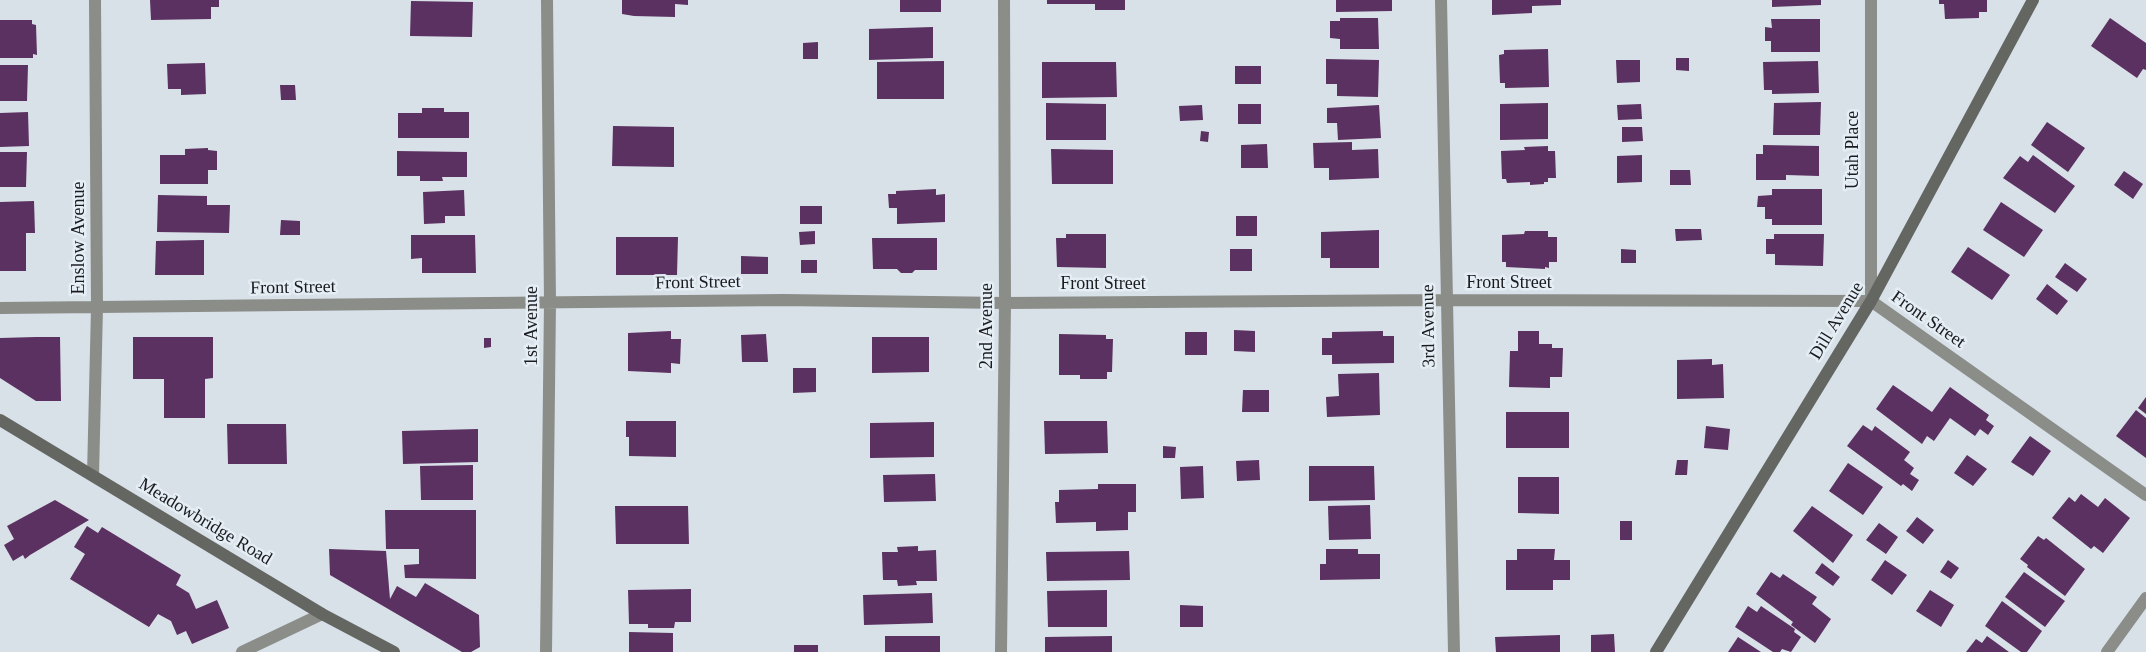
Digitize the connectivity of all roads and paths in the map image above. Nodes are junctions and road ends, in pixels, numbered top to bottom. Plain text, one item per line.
1 (95, 0) edge
2 (547, 0) edge
3 (1004, 0) edge
4 (1441, 0) edge
5 (1871, 0) edge
6 (2033, 0) edge
7 (1446, 300) junction
8 (1871, 301) junction
9 (550, 302) junction
10 (1005, 302) junction
11 (0, 308) edge
12 (97, 308) junction
13 (0, 420) edge
14 (93, 475) junction
15 (2146, 494) edge
16 (2146, 598) edge
17 (322, 614) junction
18 (242, 652) edge
19 (394, 652) edge
20 (546, 652) edge
21 (1001, 652) edge
22 (1454, 652) edge
23 (1656, 652) edge
24 (2107, 652) edge

1 - 12 street, Enslow Avenue
2 - 9 street, 1st Avenue
3 - 10 street, 2nd Avenue
4 - 7 street, 3rd Avenue
5 - 8 street, Utah Place
6 - 8 street, Dill Avenue
7 - 8 street, Front Street
7 - 10 street, Front Street
7 - 22 street, 3rd Avenue
8 - 15 street, Front Street
8 - 23 street, Dill Avenue
9 - 10 street, Front Street
9 - 12 street, Front Street
9 - 20 street, 1st Avenue
10 - 21 street, 2nd Avenue
11 - 12 street, Front Street
12 - 14 street, Enslow Avenue
13 - 14 street, Meadowbridge Road
14 - 17 street, Meadowbridge Road
16 - 24 street
17 - 18 street
17 - 19 street, Meadowbridge Road

